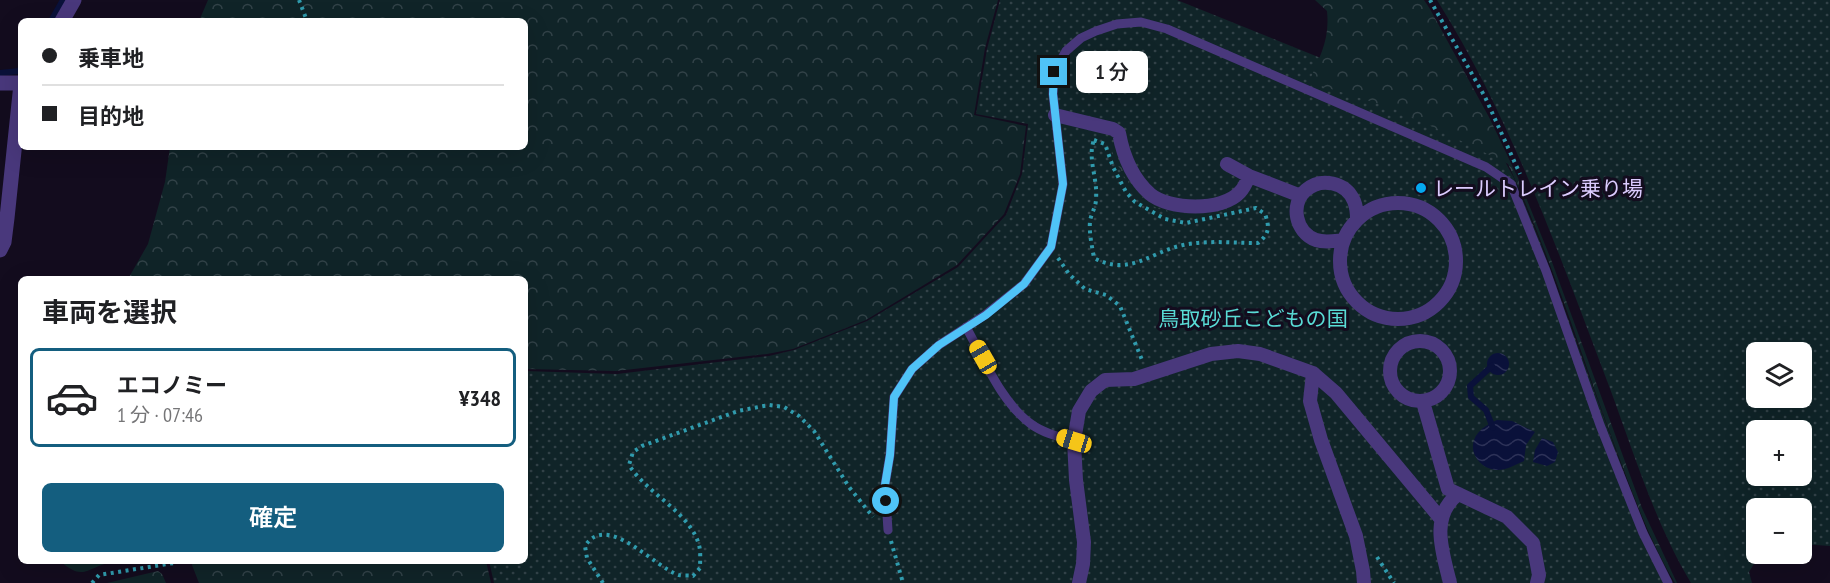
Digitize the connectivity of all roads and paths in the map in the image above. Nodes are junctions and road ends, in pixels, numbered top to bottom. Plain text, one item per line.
1 (74, 0) edge
2 (299, 0) edge
3 (64, 18) edge
4 (306, 18) edge
5 (0, 83) edge
6 (18, 84) edge
7 (18, 113) edge
8 (1055, 115) junction
9 (1227, 165) dead end
10 (1250, 176) junction
11 (1301, 196) junction
12 (1357, 219) junction
13 (1344, 240) junction
14 (1051, 247) junction
15 (0, 250) edge
16 (1407, 319) junction
17 (966, 327) junction
18 (1412, 342) junction
19 (1313, 373) junction
20 (1148, 375) junction
21 (1423, 402) junction
22 (1074, 441) junction
23 (1458, 494) junction
24 (1441, 519) junction
25 (888, 530) junction
26 (168, 564) edge
27 (92, 583) edge
28 (603, 583) edge
29 (903, 583) edge
30 (1079, 583) edge
31 (1364, 583) edge
32 (1450, 583) edge
33 (1538, 583) edge
34 (1668, 583) edge

1 - 3 street
2 - 4 path
5 - 6 street
7 - 15 street
8 - 10 street
8 - 14 lane
8 - 34 lane
9 - 10 street
10 - 11 street
11 - 12 street
11 - 13 street
12 - 13 street
12 - 16 street
13 - 16 street
14 - 17 lane
14 - 20 path
16 - 18 street
17 - 22 lane
17 - 25 lane
18 - 21 street
18 - 21 street
19 - 20 street
19 - 24 street
19 - 31 street
20 - 22 street
21 - 23 street
22 - 30 street
23 - 24 street
23 - 33 street
24 - 32 street
25 - 28 path
25 - 29 path
26 - 27 path

